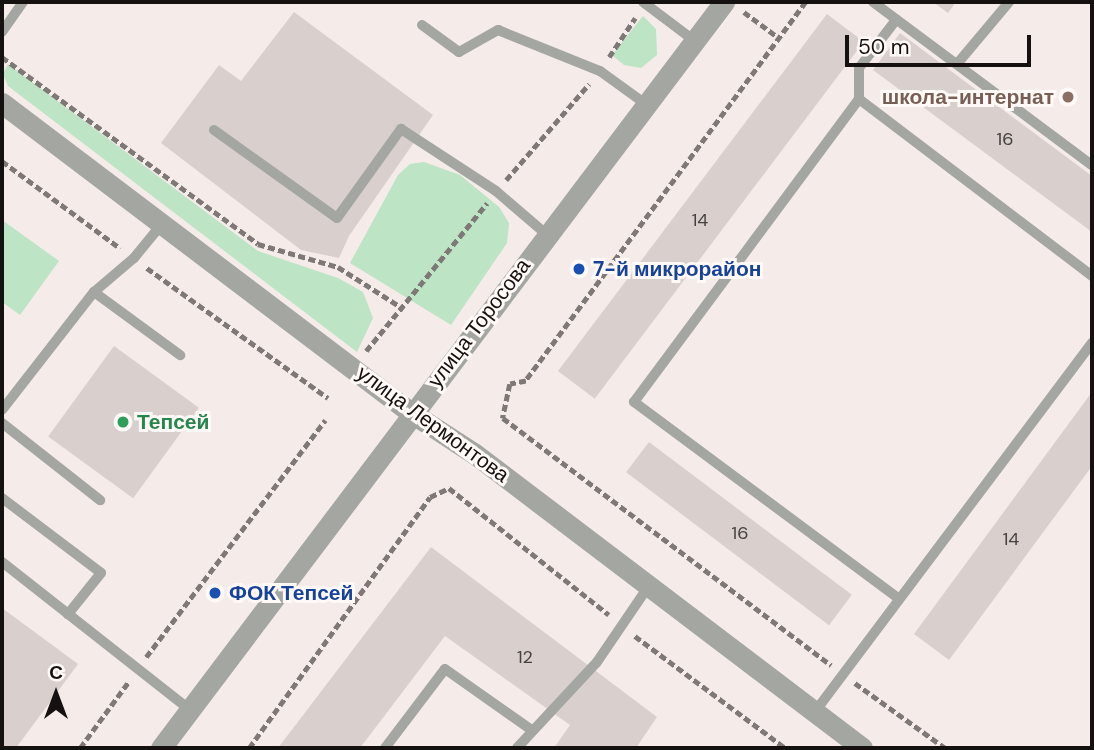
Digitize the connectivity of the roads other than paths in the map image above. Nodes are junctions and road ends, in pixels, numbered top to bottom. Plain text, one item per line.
1 (23, 2) edge
2 (643, 2) edge
3 (873, 2) edge
4 (1009, 2) edge
5 (732, 5) edge
6 (896, 20) junction
7 (422, 25) dead end
8 (2, 32) edge
9 (696, 42) junction
10 (957, 64) junction
11 (859, 99) junction
12 (2, 103) edge
13 (647, 105) junction
14 (214, 130) dead end
15 (1092, 165) edge
16 (161, 225) junction
17 (547, 234) junction
18 (1092, 276) edge
19 (94, 292) junction
20 (1092, 343) edge
21 (180, 355) dead end
22 (2, 410) edge
23 (410, 412) junction
24 (2, 423) edge
25 (2, 498) edge
26 (100, 500) dead end
27 (2, 562) edge
28 (648, 587) junction
29 (898, 598) junction
30 (68, 614) junction
31 (190, 710) junction
32 (814, 713) junction
33 (530, 729) junction
34 (161, 748) edge
35 (385, 748) edge
36 (517, 748) edge
37 (862, 748) edge

1 - 8 lane
2 - 9 lane
3 - 6 lane
4 - 10 lane
5 - 9 street, улица Торосова
6 - 10 lane
6 - 11 lane
7 - 13 lane
9 - 13 street, улица Торосова
10 - 15 lane
11 - 18 lane
11 - 29 lane
12 - 16 street, улица Лермонтова
13 - 17 street, улица Торосова
14 - 17 lane
16 - 19 lane
16 - 23 street, улица Лермонтова
17 - 23 street, улица Торосова
19 - 21 lane
19 - 22 lane
20 - 29 lane
23 - 28 street, улица Лермонтова
23 - 31 street, улица Торосова
24 - 26 lane
25 - 30 lane
27 - 30 lane
28 - 32 street, улица Лермонтова
28 - 33 lane
29 - 32 lane
30 - 31 lane
31 - 34 street, улица Торосова
32 - 37 street, улица Лермонтова
33 - 35 lane
33 - 36 lane

